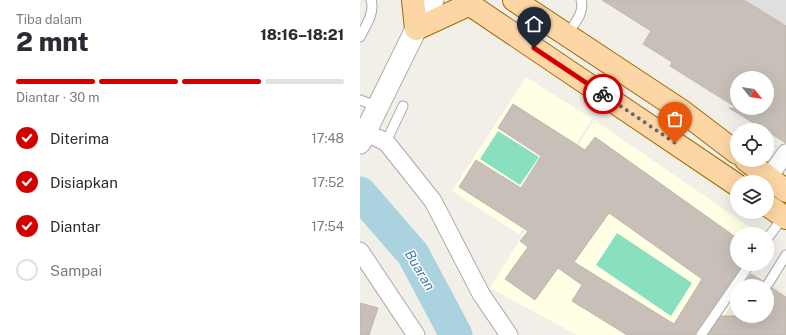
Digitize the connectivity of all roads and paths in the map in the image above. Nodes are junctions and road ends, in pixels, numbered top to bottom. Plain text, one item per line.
1 (371, 0) edge
2 (413, 0) edge
3 (433, 0) edge
4 (514, 0) edge
5 (581, 0) edge
6 (467, 2) edge
7 (416, 29) junction
8 (567, 34) junction
9 (360, 37) edge
10 (369, 103) edge
11 (403, 106) dead end
12 (362, 135) edge
13 (386, 142) junction
14 (730, 148) edge
15 (786, 153) edge
16 (753, 167) edge
17 (762, 175) edge
18 (771, 175) edge
19 (730, 180) edge
20 (774, 184) edge
21 (786, 191) edge
22 (779, 213) edge
23 (773, 227) edge
24 (360, 251) edge
25 (786, 255) edge
26 (745, 271) edge
27 (771, 279) edge
28 (416, 335) edge
29 (509, 335) edge
30 (702, 335) edge

1 - 9 lane
2 - 7 main road
3 - 7 street
4 - 8 main road
5 - 8 lane
6 - 7 main road
6 - 19 main road
7 - 10 street
8 - 14 main road
10 - 12 street
11 - 13 lane
12 - 13 street
13 - 29 street
15 - 18 street
16 - 17 main road
20 - 21 main road
22 - 23 lane
24 - 28 street
25 - 27 lane
26 - 30 lane

